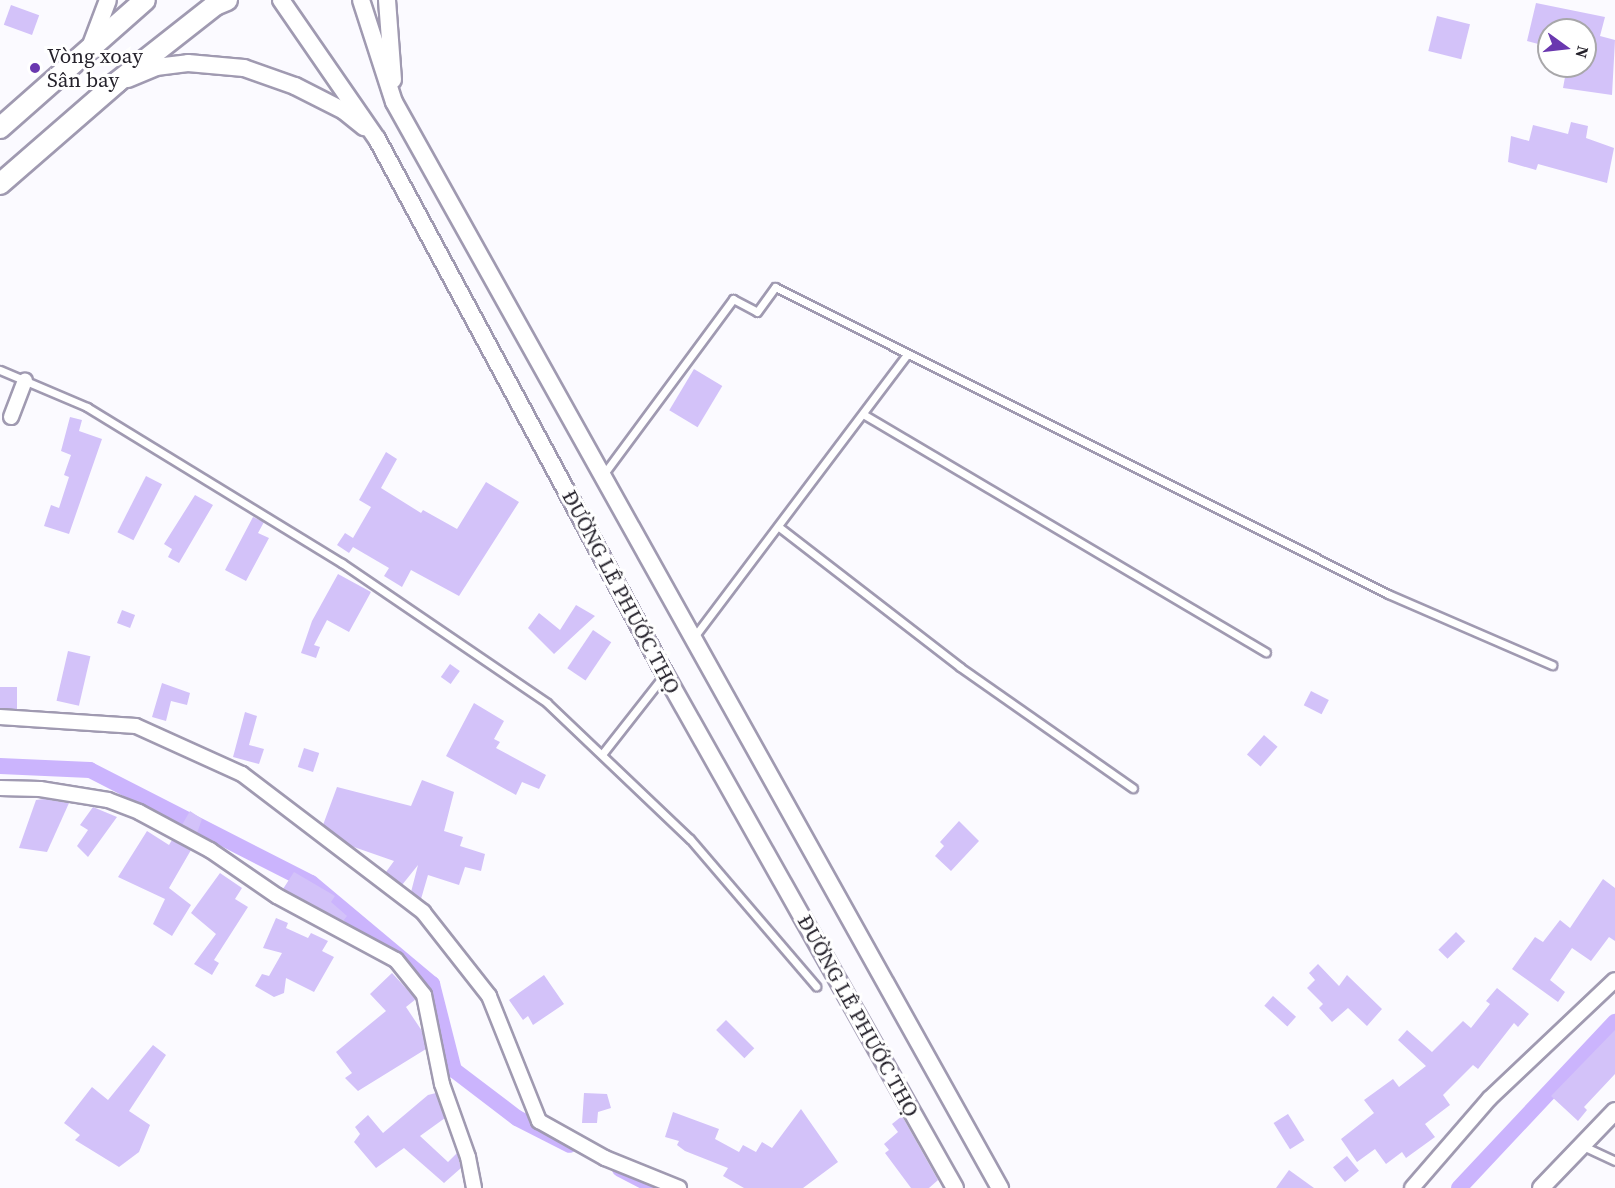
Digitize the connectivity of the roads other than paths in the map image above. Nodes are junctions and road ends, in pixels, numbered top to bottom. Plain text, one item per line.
1 (108, 0) edge
2 (145, 0) edge
3 (227, 0) edge
4 (281, 0) edge
5 (361, 0) edge
6 (387, 0) edge
7 (88, 51) junction
8 (116, 83) junction
9 (394, 102) junction
10 (22, 109) junction
11 (0, 117) edge
12 (0, 128) edge
13 (377, 139) junction
14 (0, 184) edge
15 (907, 354) junction
16 (0, 370) edge
17 (25, 381) junction
18 (863, 414) junction
19 (11, 417) dead end
20 (603, 475) junction
21 (779, 527) junction
22 (692, 639) junction
23 (1266, 652) dead end
24 (1552, 665) dead end
25 (665, 674) junction
26 (0, 717) edge
27 (603, 753) junction
28 (0, 788) edge
29 (1133, 788) dead end
30 (1615, 980) edge
31 (816, 986) dead end
32 (1615, 1111) edge
33 (1582, 1146) junction
34 (1615, 1161) edge
35 (474, 1188) edge
36 (679, 1188) edge
37 (955, 1188) edge
38 (1000, 1188) edge
39 (1412, 1188) edge
40 (1541, 1188) edge

1 - 7 street
2 - 7 main road
3 - 8 main road
4 - 13 street, ĐƯỜNG LÊ PHƯỚC THỌ
5 - 9 street, ĐƯỜNG LÊ PHƯỚC THỌ
6 - 9 street
7 - 10 main road
8 - 13 street
8 - 14 main road
9 - 20 street, ĐƯỜNG LÊ PHƯỚC THỌ
10 - 11 street
10 - 12 main road
13 - 25 street, ĐƯỜNG LÊ PHƯỚC THỌ
15 - 18 lane
15 - 20 lane
15 - 24 lane
16 - 17 lane
17 - 19 street
17 - 27 lane
18 - 21 lane
18 - 23 lane
20 - 22 street, ĐƯỜNG LÊ PHƯỚC THỌ
21 - 22 lane
21 - 29 lane
22 - 38 street, ĐƯỜNG LÊ PHƯỚC THỌ
25 - 27 lane
25 - 37 street, ĐƯỜNG LÊ PHƯỚC THỌ
26 - 36 street
27 - 31 lane
28 - 35 street
30 - 39 street
32 - 33 street
33 - 34 lane
33 - 40 street

